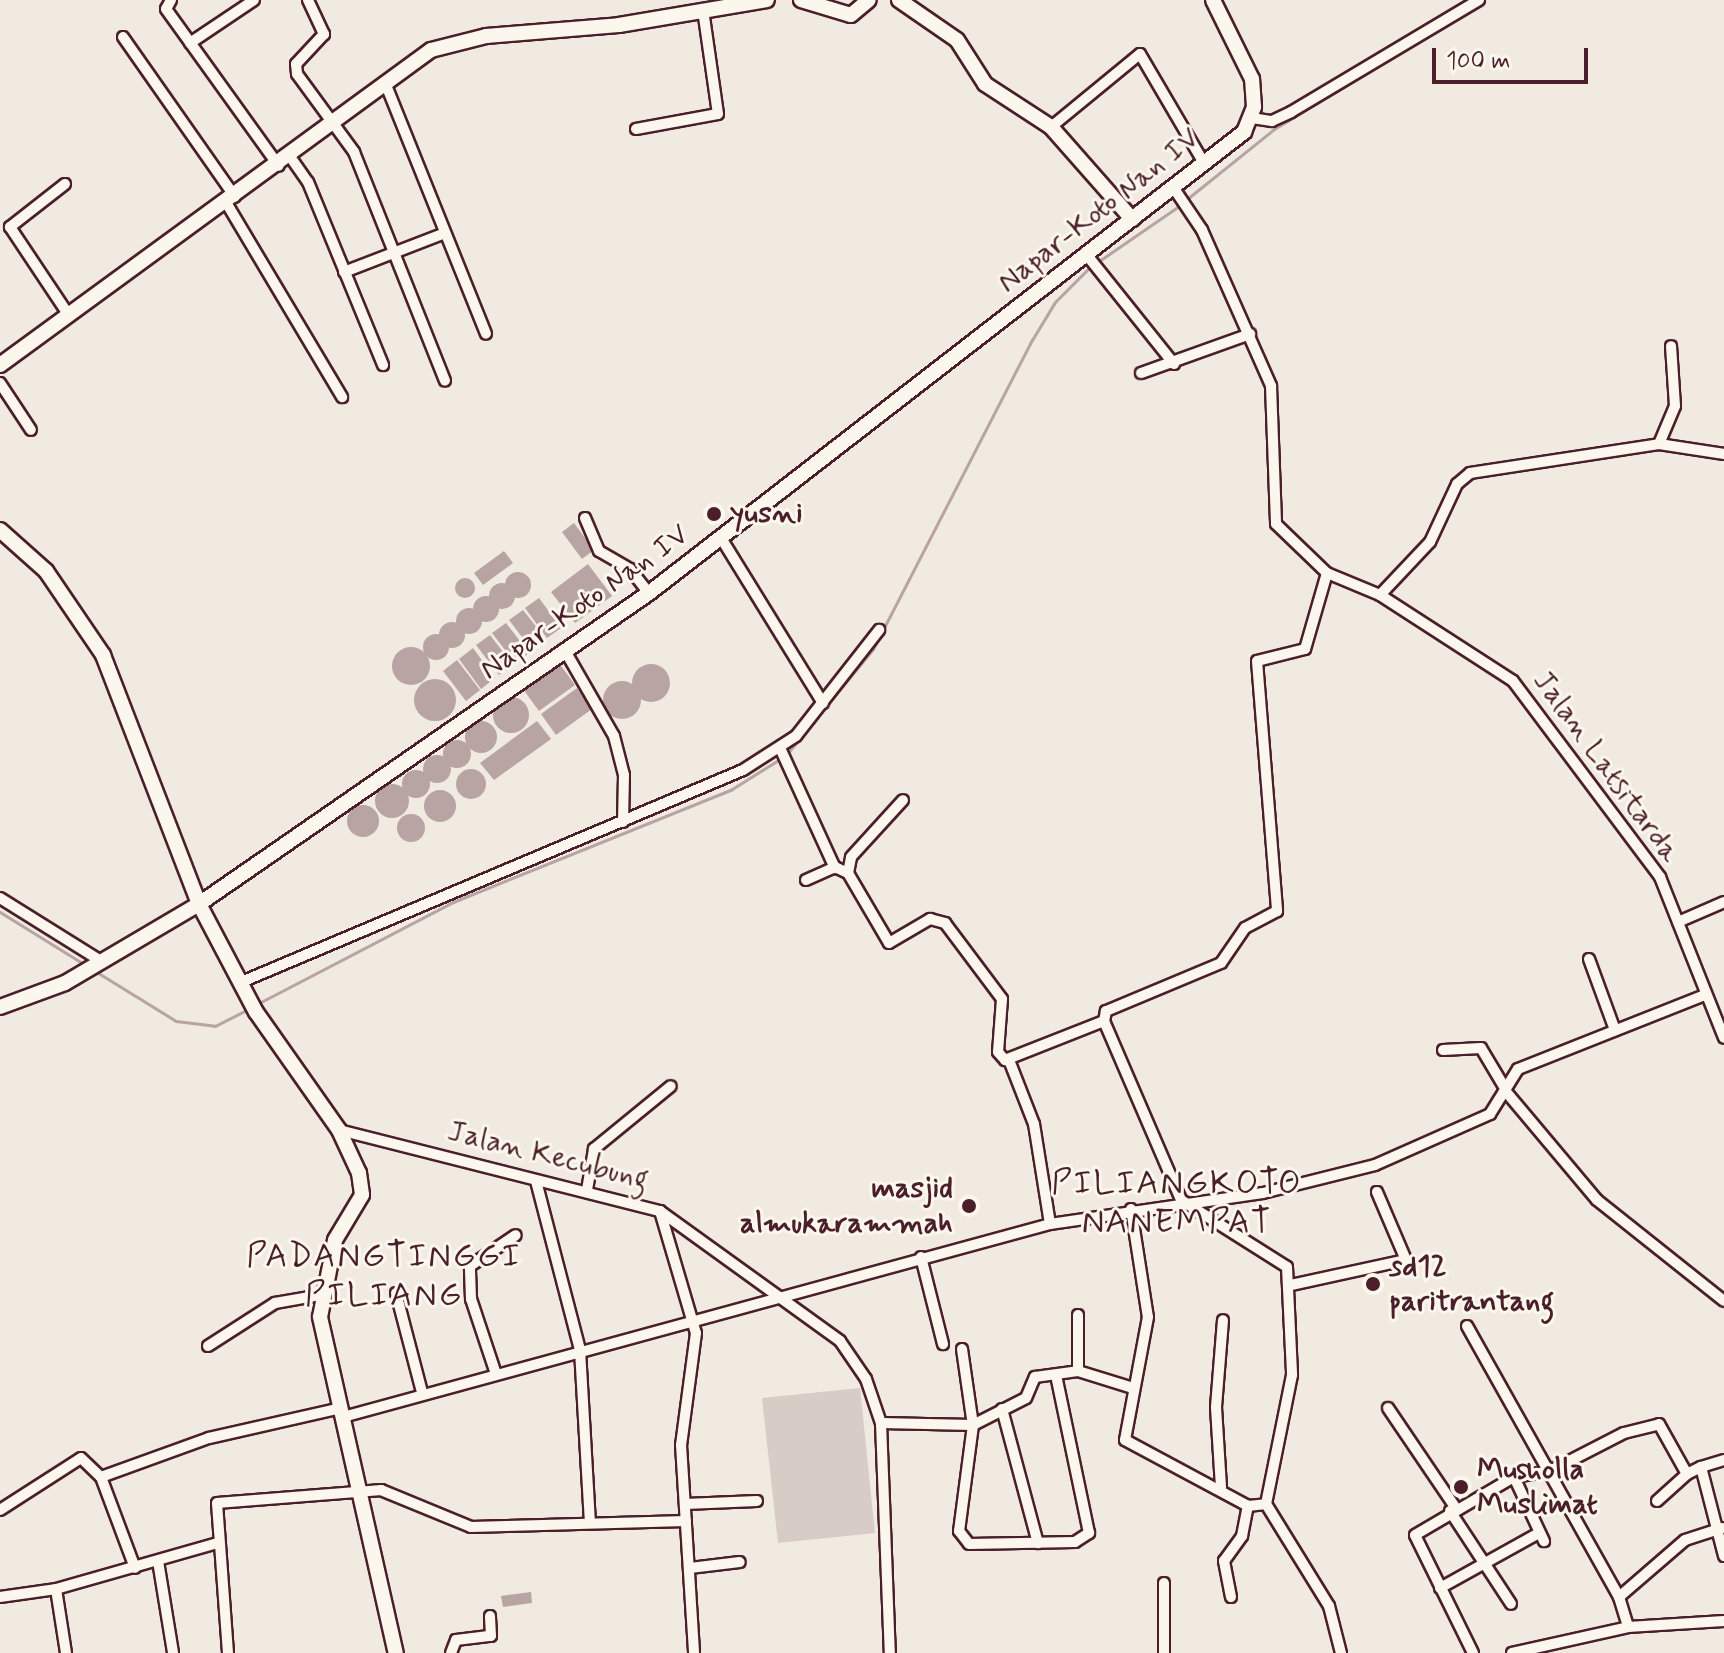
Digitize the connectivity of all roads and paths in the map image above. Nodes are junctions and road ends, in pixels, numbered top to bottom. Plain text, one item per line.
1 (171, 0) edge
2 (254, 0) edge
3 (308, 0) edge
4 (767, 0) edge
5 (801, 0) edge
6 (869, 0) edge
7 (899, 0) edge
8 (1213, 0) edge
9 (1479, 0) edge
10 (694, 8) edge
11 (123, 37) dead end
12 (190, 43) junction
13 (386, 85) junction
14 (1252, 118) junction
15 (336, 126) junction
16 (1051, 127) junction
17 (636, 129) dead end
18 (285, 162) junction
19 (1204, 163) junction
20 (65, 184) dead end
21 (1173, 187) junction
22 (231, 200) junction
23 (1132, 219) junction
24 (445, 233) junction
25 (395, 253) junction
26 (1086, 254) junction
27 (344, 272) junction
28 (68, 314) junction
29 (486, 334) dead end
30 (1250, 334) junction
31 (1671, 346) dead end
32 (1174, 364) junction
33 (0, 365) edge
34 (383, 365) dead end
35 (1141, 373) dead end
36 (445, 381) dead end
37 (0, 383) edge
38 (342, 397) dead end
39 (31, 430) dead end
40 (1659, 444) junction
41 (1724, 454) edge
42 (585, 518) dead end
43 (0, 530) edge
44 (721, 538) junction
45 (1325, 579) junction
46 (649, 593) junction
47 (1380, 595) junction
48 (879, 630) dead end
49 (564, 649) junction
50 (823, 703) junction
51 (783, 753) junction
52 (903, 800) dead end
53 (623, 822) junction
54 (835, 868) junction
55 (848, 873) junction
56 (806, 880) dead end
57 (0, 898) edge
58 (1724, 902) edge
59 (199, 904) junction
60 (1678, 922) junction
61 (1589, 959) dead end
62 (95, 965) junction
63 (239, 983) junction
64 (1705, 995) junction
65 (0, 1007) edge
66 (1104, 1021) junction
67 (1615, 1030) junction
68 (1724, 1038) edge
69 (1443, 1050) dead end
70 (1009, 1060) junction
71 (671, 1086) dead end
72 (1507, 1092) junction
73 (339, 1130) junction
74 (536, 1181) junction
75 (587, 1190) junction
76 (1377, 1192) dead end
77 (1181, 1200) junction
78 (1131, 1209) junction
79 (660, 1211) junction
80 (1050, 1224) junction
81 (516, 1235) dead end
82 (921, 1257) junction
83 (1291, 1285) junction
84 (396, 1293) dead end
85 (321, 1295) junction
86 (783, 1297) junction
87 (1724, 1301) edge
88 (1078, 1315) dead end
89 (693, 1319) junction
90 (1223, 1320) dead end
91 (1467, 1326) dead end
92 (943, 1344) dead end
93 (208, 1346) dead end
94 (962, 1349) dead end
95 (580, 1350) junction
96 (495, 1371) junction
97 (1078, 1371) junction
98 (1056, 1375) junction
99 (1133, 1388) junction
100 (422, 1392) junction
101 (1388, 1408) dead end
102 (1002, 1409) junction
103 (342, 1412) junction
104 (881, 1423) junction
105 (973, 1425) junction
106 (1724, 1460) edge
107 (1701, 1467) junction
108 (1550, 1471) junction
109 (1687, 1474) junction
110 (101, 1477) junction
111 (1514, 1477) junction
112 (1221, 1487) junction
113 (360, 1492) junction
114 (757, 1501) dead end
115 (1657, 1501) dead end
116 (685, 1504) junction
117 (1266, 1504) junction
118 (1248, 1506) junction
119 (1453, 1509) junction
120 (0, 1510) edge
121 (686, 1521) junction
122 (590, 1523) junction
123 (1722, 1528) junction
124 (218, 1543) junction
125 (1038, 1543) junction
126 (1724, 1556) edge
127 (158, 1561) junction
128 (740, 1562) dead end
129 (1485, 1563) junction
130 (135, 1568) junction
131 (690, 1568) junction
132 (1164, 1583) dead end
133 (1440, 1588) junction
134 (56, 1589) junction
135 (0, 1597) edge
136 (1231, 1597) dead end
137 (1619, 1597) junction
138 (1511, 1604) dead end
139 (490, 1616) dead end
140 (1724, 1621) edge
141 (1628, 1627) junction
142 (66, 1653) edge
143 (173, 1653) edge
144 (228, 1653) edge
145 (396, 1653) edge
146 (451, 1653) edge
147 (694, 1653) edge
148 (890, 1653) edge
149 (1164, 1653) edge
150 (1341, 1653) edge
151 (1473, 1653) edge
152 (1512, 1653) edge

1 - 12 street
2 - 12 street
3 - 15 street
4 - 10 street
5 - 6 street
7 - 16 street
8 - 14 street
9 - 14 street
10 - 13 street
10 - 17 street
11 - 22 street
12 - 18 street
13 - 15 street
13 - 24 street
14 - 19 street, Napar-Koto Nan IV
15 - 18 street
15 - 25 street
16 - 19 street
16 - 23 street
18 - 22 street
18 - 27 street
19 - 21 street, Napar-Koto Nan IV
20 - 28 street
21 - 23 street, Napar-Koto Nan IV
21 - 30 street, Jalan Latsitarda
22 - 28 street
22 - 38 street
23 - 26 street, Napar-Koto Nan IV
24 - 25 street
24 - 29 street
25 - 27 street
25 - 36 street
26 - 32 street
26 - 44 street, Napar-Koto Nan IV
27 - 34 street
28 - 33 street
30 - 32 street
30 - 45 street, Jalan Latsitarda
31 - 40 street
32 - 35 street
37 - 39 street
40 - 41 street
40 - 47 street
42 - 46 street
43 - 59 street
44 - 46 street, Napar-Koto Nan IV
44 - 50 street
45 - 47 street, Jalan Latsitarda
45 - 66 street
46 - 49 street, Napar-Koto Nan IV
47 - 60 street, Jalan Latsitarda
48 - 50 street
49 - 53 street
49 - 59 street, Napar-Koto Nan IV
50 - 51 street
51 - 53 street
51 - 54 street
52 - 55 street
53 - 63 street
54 - 55 street
54 - 56 street
55 - 70 street
57 - 62 street
58 - 60 street
59 - 62 street, Napar-Koto Nan IV
59 - 63 street
60 - 64 street, Jalan Latsitarda
61 - 67 street
62 - 65 street, Napar-Koto Nan IV
63 - 73 street
64 - 67 street
64 - 68 street, Jalan Latsitarda
66 - 70 street
66 - 77 street
67 - 72 street
69 - 72 street
70 - 80 street
71 - 75 street
72 - 77 street
72 - 87 street
73 - 74 street, Jalan Kecubung
73 - 85 street
74 - 75 street, Jalan Kecubung
74 - 95 street
75 - 79 street, Jalan Kecubung
76 - 83 street
77 - 78 street
77 - 83 street
78 - 80 street
78 - 99 street
79 - 86 street, Jalan Kecubung
79 - 89 street
80 - 82 street
81 - 96 street
82 - 86 street
82 - 92 street
83 - 117 street
84 - 100 street
85 - 93 street
85 - 103 street
86 - 89 street
86 - 104 street, Jalan Kecubung
88 - 97 street
89 - 95 street
89 - 116 street
90 - 112 street
91 - 108 street
94 - 105 street
95 - 96 street
95 - 122 street
96 - 100 street
97 - 98 street
97 - 99 street
98 - 102 street
98 - 125 street
99 - 112 street
100 - 103 street
101 - 119 street
102 - 105 street
102 - 125 street
103 - 110 street
103 - 113 street
104 - 105 street
104 - 148 street, Jalan Kecubung
105 - 125 street
106 - 107 street
107 - 109 street
107 - 123 street
108 - 109 street
108 - 111 street
108 - 137 street
109 - 115 street
110 - 120 street
110 - 130 street
111 - 119 street
111 - 129 street
112 - 118 street
113 - 122 street
113 - 124 street
113 - 145 street
114 - 116 street
116 - 121 street
117 - 118 street
117 - 150 street
118 - 136 street
119 - 129 street
119 - 133 street
121 - 122 street
121 - 131 street
123 - 126 street
123 - 137 street
124 - 127 street
124 - 144 street
127 - 130 street
127 - 143 street
128 - 131 street
129 - 133 street
129 - 138 street
130 - 134 street
131 - 147 street
132 - 149 street
133 - 151 street
134 - 135 street
134 - 142 street
137 - 141 street
139 - 146 street
140 - 141 street
141 - 152 street

